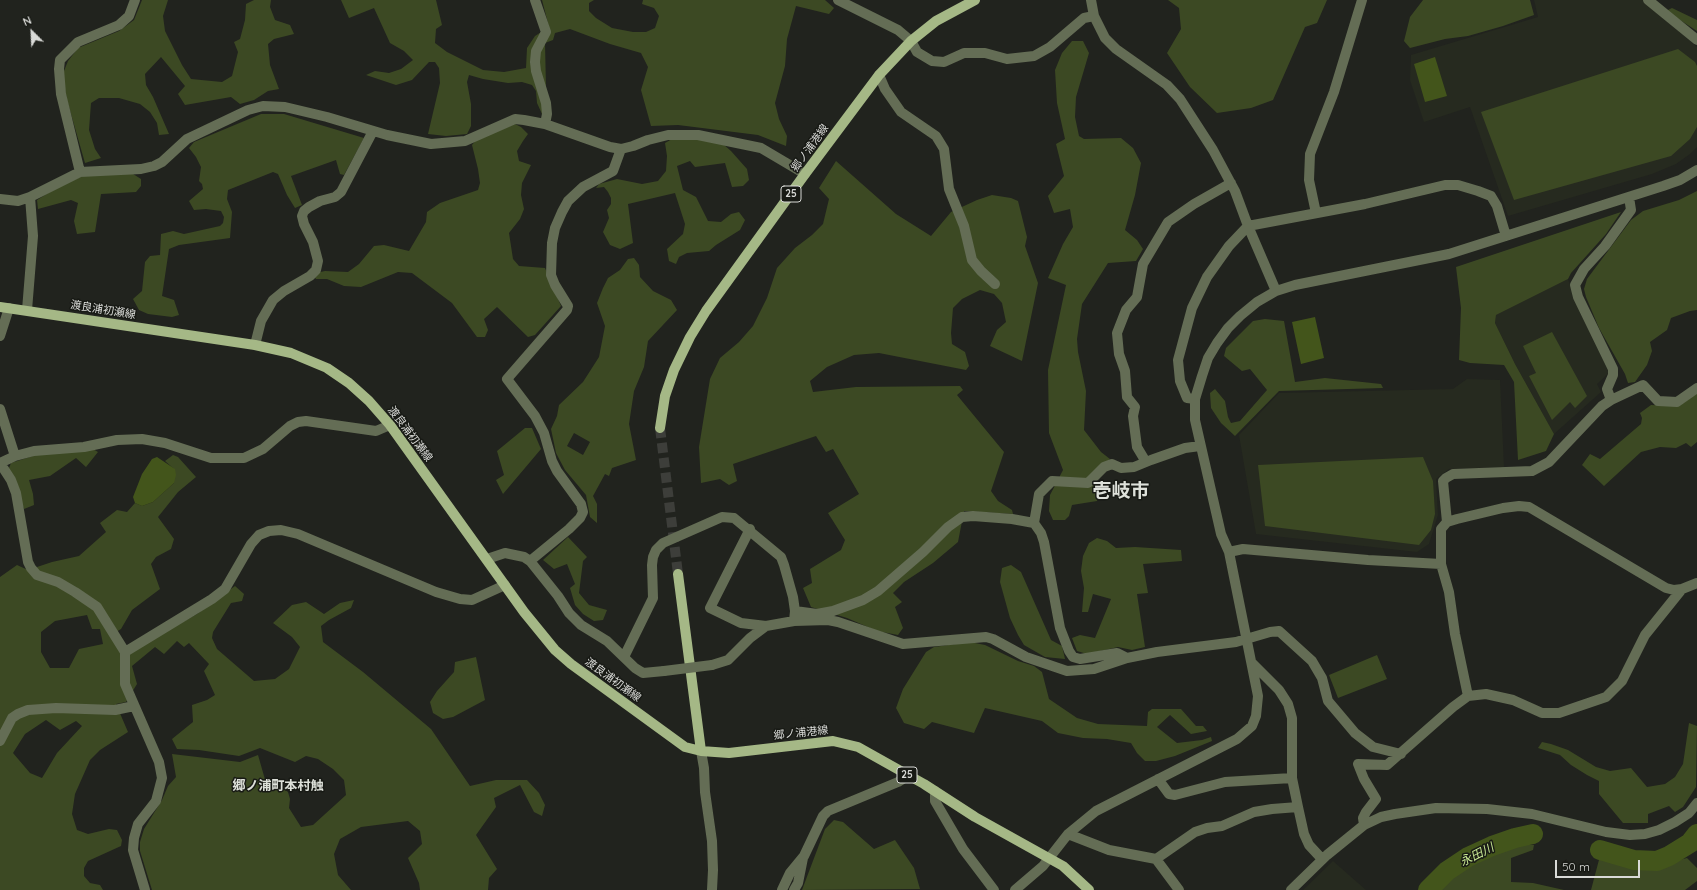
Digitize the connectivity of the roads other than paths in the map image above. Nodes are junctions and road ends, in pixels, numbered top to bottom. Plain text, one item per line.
1 (135, 0) edge
2 (535, 0) edge
3 (838, 0) edge
4 (975, 0) edge
5 (1092, 0) edge
6 (1362, 0) edge
7 (1650, 1) edge
8 (857, 4) edge
9 (1094, 16) junction
10 (1697, 40) edge
11 (911, 42) junction
12 (878, 75) junction
13 (544, 124) junction
14 (373, 131) junction
15 (620, 149) junction
16 (1697, 170) edge
17 (80, 172) junction
18 (805, 174) junction
19 (1231, 183) junction
20 (30, 197) junction
21 (1629, 197) junction
22 (0, 199) edge
23 (1316, 213) junction
24 (1248, 226) junction
25 (1506, 236) junction
26 (995, 284) dead end
27 (1276, 291) junction
28 (4, 308) edge
29 (27, 310) junction
30 (0, 336) edge
31 (255, 345) junction
32 (1697, 388) edge
33 (1195, 399) junction
34 (1611, 400) junction
35 (0, 409) edge
36 (390, 424) junction
37 (660, 428) tunnel mouth
38 (1200, 446) junction
39 (15, 456) junction
40 (1146, 462) junction
41 (0, 463) edge
42 (1447, 522) junction
43 (1034, 523) junction
44 (750, 530) junction
45 (1229, 552) junction
46 (487, 559) junction
47 (530, 561) junction
48 (1441, 564) junction
49 (678, 574) tunnel mouth
50 (1697, 583) edge
51 (505, 585) junction
52 (1682, 589) junction
53 (794, 616) junction
54 (766, 626) junction
55 (1246, 639) junction
56 (125, 652) junction
57 (624, 657) junction
58 (1127, 658) junction
59 (1252, 663) junction
60 (1468, 696) junction
61 (134, 706) junction
62 (0, 741) edge
63 (701, 751) junction
64 (1401, 754) junction
65 (909, 775) junction
66 (1292, 778) junction
67 (1158, 779) junction
68 (935, 791) junction
69 (1697, 804) edge
70 (1298, 807) junction
71 (1364, 825) junction
72 (1068, 834) junction
73 (804, 856) junction
74 (1048, 858) junction
75 (1156, 859) junction
76 (1322, 860) junction
77 (144, 890) edge
78 (712, 890) edge
79 (782, 890) edge
80 (794, 890) edge
81 (994, 890) edge
82 (1015, 890) edge
83 (1089, 890) edge
84 (1179, 890) edge
85 (1292, 890) edge

1 - 17 street
2 - 13 street
3 - 8 street
4 - 11 main road, 郷ノ浦港線 / 25
5 - 9 street
6 - 23 street
7 - 10 street
8 - 11 street
9 - 11 street
9 - 19 street
11 - 12 main road, 郷ノ浦港線 / 25
12 - 18 main road, 郷ノ浦港線 / 25
12 - 26 street
13 - 14 street
13 - 15 street
14 - 17 street
14 - 31 street
15 - 18 street
15 - 47 street
16 - 21 street
17 - 20 street
18 - 37 main road, 郷ノ浦港線 / 25
19 - 24 street
19 - 40 street
20 - 22 street
20 - 29 street
21 - 25 street
21 - 34 street
23 - 24 street
23 - 25 street
24 - 27 street
24 - 33 street
25 - 27 street
27 - 33 street
28 - 29 main road, 渡良浦初瀬線
28 - 30 street
29 - 31 main road, 渡良浦初瀬線
31 - 36 main road, 渡良浦初瀬線
32 - 34 street
33 - 38 street
34 - 42 street
35 - 39 street
36 - 39 street
36 - 46 main road, 渡良浦初瀬線
38 - 40 street
38 - 45 street
39 - 41 street
40 - 43 street
41 - 56 street
42 - 48 street
42 - 52 street
43 - 53 street
43 - 58 street
44 - 53 street
44 - 54 street
44 - 57 street
45 - 48 street
45 - 55 street
46 - 47 street
46 - 51 main road, 渡良浦初瀬線
47 - 57 street
48 - 60 street
49 - 63 main road
50 - 52 street
51 - 56 street
51 - 63 main road, 渡良浦初瀬線
52 - 60 street
53 - 54 street
53 - 58 street
54 - 57 street, bridge
55 - 58 street
55 - 59 street
55 - 64 street
56 - 61 street
59 - 66 street
59 - 67 street
60 - 64 street
61 - 62 street
61 - 77 street
63 - 65 main road, 郷ノ浦港線 / 25
63 - 78 street
64 - 71 street
65 - 68 main road, 郷ノ浦港線 / 25
65 - 73 street
66 - 67 street
66 - 70 street
67 - 72 street
68 - 74 main road, 郷ノ浦港線 / 25
68 - 81 street
69 - 71 street
70 - 75 street
70 - 76 street
71 - 76 street
72 - 74 street
72 - 75 street
73 - 79 street
73 - 80 street
74 - 82 street
74 - 83 main road, 郷ノ浦港線 / 25
75 - 84 street
76 - 85 street

